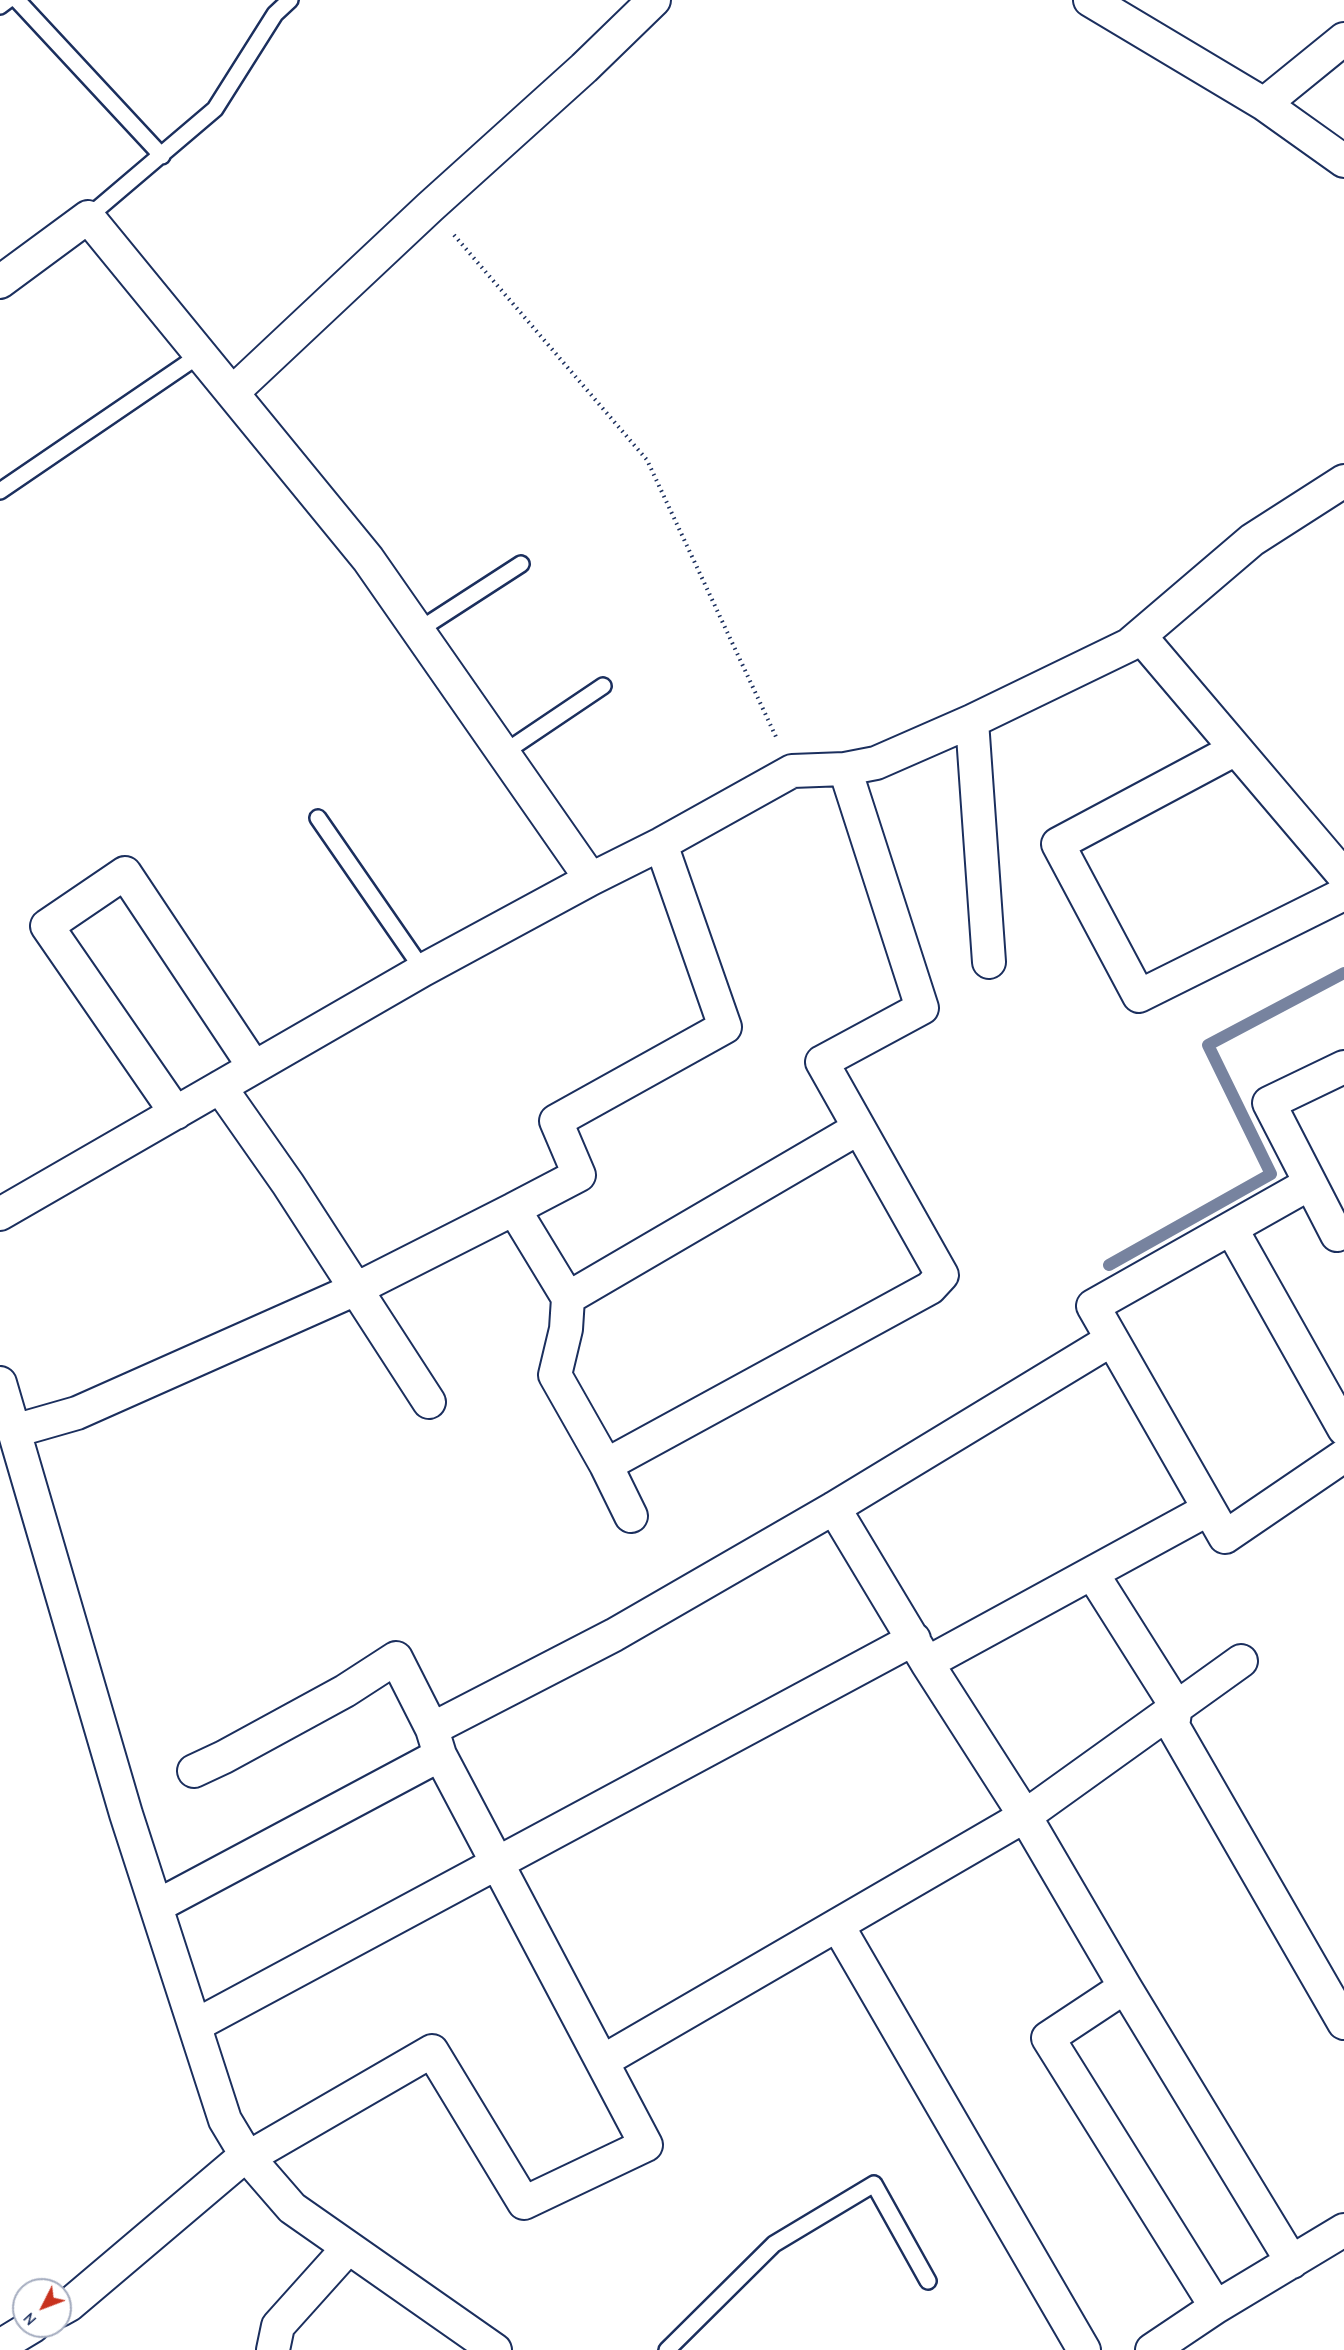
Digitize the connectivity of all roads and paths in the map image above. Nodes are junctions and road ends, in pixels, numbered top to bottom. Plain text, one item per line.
1 (8, 0) edge
2 (17, 0) edge
3 (290, 0) edge
4 (654, 0) edge
5 (1090, 0) edge
6 (0, 6) edge
7 (1344, 39) edge
8 (1264, 104) junction
9 (162, 156) junction
10 (1344, 161) edge
11 (430, 207) junction
12 (88, 217) junction
13 (0, 282) edge
14 (201, 354) junction
15 (233, 392) junction
16 (1344, 481) edge
17 (0, 491) edge
18 (521, 564) dead end
19 (419, 630) junction
20 (1140, 636) junction
21 (603, 686) dead end
22 (972, 721) junction
23 (1236, 749) junction
24 (505, 753) junction
25 (845, 769) junction
26 (792, 771) junction
27 (318, 818) dead end
28 (661, 844) junction
29 (1344, 876) edge
30 (591, 879) junction
31 (1344, 894) edge
32 (989, 962) dead end
33 (423, 970) junction
34 (254, 1067) junction
35 (1344, 1067) edge
36 (220, 1088) junction
37 (176, 1113) junction
38 (859, 1128) junction
39 (1310, 1184) junction
40 (514, 1209) junction
41 (0, 1214) edge
42 (1232, 1228) junction
43 (1344, 1231) edge
44 (356, 1289) junction
45 (568, 1298) junction
46 (1111, 1340) junction
47 (0, 1383) edge
48 (429, 1402) dead end
49 (1344, 1429) edge
50 (14, 1431) junction
51 (1344, 1456) edge
52 (606, 1465) junction
53 (834, 1508) junction
54 (1209, 1509) junction
55 (631, 1516) dead end
56 (1092, 1573) junction
57 (921, 1651) junction
58 (1241, 1661) dead end
59 (1176, 1706) junction
60 (436, 1742) junction
61 (194, 1771) dead end
62 (1025, 1816) junction
63 (497, 1864) junction
64 (157, 1906) junction
65 (838, 1926) junction
66 (1125, 1988) junction
67 (1344, 2023) edge
68 (196, 2025) junction
69 (603, 2061) junction
70 (253, 2152) junction
71 (1344, 2230) edge
72 (348, 2248) junction
73 (1292, 2262) junction
74 (928, 2281) dead end
75 (72, 2303) edge
76 (1216, 2307) junction
77 (13, 2338) edge
78 (0, 2346) edge
79 (273, 2350) edge
80 (495, 2350) edge
81 (667, 2350) edge
82 (1084, 2350) edge
83 (1152, 2350) edge

1 - 6 lane
2 - 9 lane
3 - 9 lane
4 - 11 street
5 - 8 street
7 - 8 street
8 - 10 street
9 - 12 lane
11 - 15 street
11 - 26 path
12 - 13 street
12 - 14 street
14 - 15 street
14 - 17 lane
15 - 19 street
16 - 20 street
18 - 19 lane
19 - 24 street
20 - 22 street
20 - 23 street
21 - 24 lane
22 - 25 street
22 - 32 street
23 - 29 street
23 - 31 street
24 - 30 street
25 - 26 street
25 - 38 street
26 - 28 street
27 - 33 lane
28 - 30 street
28 - 40 street
30 - 33 street
33 - 34 street
34 - 36 street
34 - 37 street
35 - 39 street
36 - 37 street
36 - 44 street
37 - 41 street
38 - 45 street
38 - 52 street
39 - 42 street
39 - 43 street
40 - 44 street
40 - 45 street
42 - 46 street
42 - 49 street
44 - 48 street
44 - 50 street
45 - 52 street
46 - 53 street
46 - 54 street
47 - 50 street
50 - 64 street
51 - 54 street
52 - 55 street
53 - 57 street
53 - 60 street
54 - 56 street
56 - 57 street
56 - 59 street
57 - 62 street
57 - 63 street
58 - 59 street
59 - 62 street
59 - 67 street
60 - 61 street
60 - 63 street
60 - 64 street
62 - 65 street
62 - 66 street
63 - 68 street
63 - 69 street
64 - 68 street
65 - 69 street
65 - 82 street
66 - 73 street
66 - 76 street
68 - 70 street
69 - 70 street
70 - 72 street
70 - 75 street
71 - 73 street
72 - 79 street
72 - 80 street
73 - 76 street
74 - 81 lane
76 - 83 street
77 - 78 street

